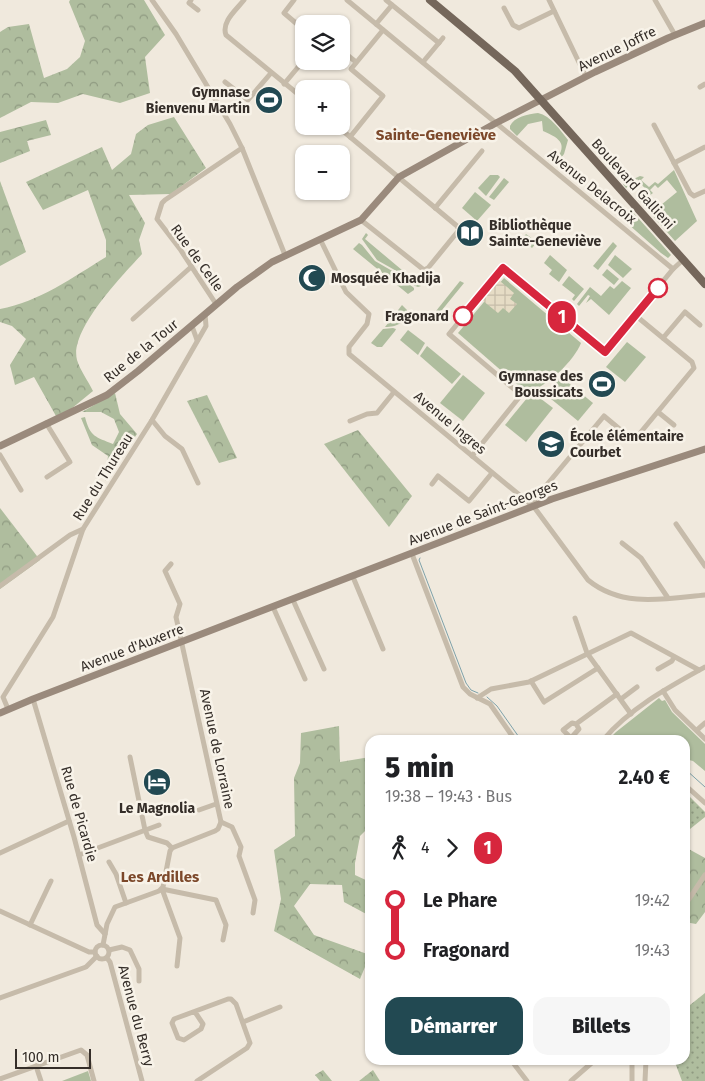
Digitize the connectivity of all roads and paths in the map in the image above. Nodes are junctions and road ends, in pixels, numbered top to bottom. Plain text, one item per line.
1 (152, 0) edge
2 (191, 0) edge
3 (244, 0) edge
4 (294, 0) edge
5 (347, 0) edge
6 (386, 0) edge
7 (430, 0) edge
8 (549, 0) edge
9 (655, 0) edge
10 (392, 5) junction
11 (504, 8) dead end
12 (198, 10) dead end
13 (554, 11) junction
14 (295, 22) edge
15 (376, 24) junction
16 (705, 24) edge
17 (383, 30) junction
18 (676, 35) junction
19 (350, 57) edge
20 (356, 62) junction
21 (423, 62) junction
22 (296, 70) edge
23 (271, 73) junction
24 (586, 77) junction
25 (225, 82) dead end
26 (284, 84) junction
27 (295, 93) edge
28 (541, 101) junction
29 (496, 123) junction
30 (654, 125) dead end
31 (347, 135) edge
32 (350, 137) junction
33 (705, 147) edge
34 (242, 148) junction
35 (482, 151) dead end
36 (674, 163) junction
37 (399, 177) junction
38 (705, 191) edge
39 (435, 208) junction
40 (361, 220) junction
41 (320, 239) junction
42 (285, 255) junction
43 (684, 259) junction
44 (191, 267) junction
45 (673, 269) junction
46 (705, 284) edge
47 (216, 304) junction
48 (205, 314) junction
49 (635, 315) junction
50 (132, 319) dead end
51 (700, 325) dead end
52 (192, 326) junction
53 (663, 338) junction
54 (197, 340) junction
55 (394, 392) junction
56 (658, 412) junction
57 (152, 420) junction
58 (350, 421) dead end
59 (46, 423) junction
60 (674, 425) dead end
61 (0, 446) edge
62 (705, 449) edge
63 (0, 455) edge
64 (472, 456) junction
65 (492, 473) junction
66 (48, 477) dead end
67 (198, 483) dead end
68 (432, 484) dead end
69 (21, 490) dead end
70 (534, 507) junction
71 (676, 524) dead end
72 (83, 529) junction
73 (622, 543) dead end
74 (412, 554) junction
75 (171, 564) dead end
76 (705, 566) edge
77 (353, 577) junction
78 (0, 586) edge
79 (705, 595) edge
80 (668, 598) junction
81 (293, 600) junction
82 (273, 607) junction
83 (575, 618) dead end
84 (182, 642) junction
85 (383, 648) dead end
86 (587, 653) junction
87 (674, 657) junction
88 (705, 667) edge
89 (598, 668) junction
90 (324, 669) dead end
91 (658, 669) dead end
92 (699, 670) junction
93 (305, 679) dead end
94 (532, 681) junction
95 (638, 687) dead end
96 (663, 691) junction
97 (619, 697) junction
98 (478, 698) junction
99 (33, 699) junction
100 (8, 709) junction
101 (0, 713) edge
102 (631, 714) junction
103 (705, 723) edge
104 (576, 724) dead end
105 (697, 730) junction
106 (512, 735) edge
107 (608, 735) edge
108 (705, 739) edge
109 (130, 757) dead end
110 (690, 790) edge
111 (705, 803) edge
112 (216, 804) junction
113 (199, 810) dead end
114 (69, 821) junction
115 (221, 822) junction
116 (159, 825) dead end
117 (146, 830) junction
118 (172, 848) junction
119 (0, 853) edge
120 (79, 855) junction
121 (109, 862) dead end
122 (705, 875) edge
123 (51, 881) dead end
124 (162, 889) junction
125 (690, 898) edge
126 (126, 903) junction
127 (0, 911) edge
128 (253, 913) dead end
129 (30, 925) junction
130 (105, 934) junction
131 (223, 940) dead end
132 (103, 945) junction
133 (109, 950) junction
134 (96, 954) junction
135 (107, 958) junction
136 (177, 966) dead end
137 (139, 982) dead end
138 (0, 998) edge
139 (280, 1007) dead end
140 (195, 1012) junction
141 (243, 1022) junction
142 (515, 1065) edge
143 (589, 1065) edge
144 (632, 1065) edge
145 (646, 1065) edge
146 (36, 1066) junction
147 (0, 1079) edge
148 (41, 1081) edge
149 (94, 1081) edge
150 (142, 1081) edge
151 (197, 1081) edge
152 (527, 1081) edge
153 (571, 1081) edge
154 (632, 1081) edge
155 (645, 1081) edge

1 - 34 street
2 - 12 street
3 - 23 street
4 - 14 street
5 - 15 street, Avenue Delacroix
6 - 10 street
7 - 28 main road, Boulevard Gallieni
8 - 13 street
9 - 18 street
10 - 15 street
10 - 21 street
11 - 13 street
13 - 24 street
15 - 17 street, Avenue Delacroix
16 - 18 street, Avenue Joffre
17 - 20 street
17 - 21 street, Avenue Delacroix
18 - 24 street, Avenue Joffre
19 - 20 street
20 - 32 street
21 - 29 street, Avenue Delacroix
22 - 26 street
23 - 25 street
23 - 26 street
24 - 28 street, Avenue Joffre
26 - 27 street
28 - 29 street, Avenue Joffre
28 - 43 main road, Boulevard Gallieni
29 - 37 street, Avenue Joffre
29 - 45 street, Avenue Delacroix
30 - 36 street
31 - 32 street
32 - 37 street
33 - 36 street
34 - 42 street
34 - 44 street, Rue de Celle
35 - 39 street
36 - 38 street
37 - 39 street
37 - 40 street, Avenue Joffre
39 - 40 street
40 - 41 street, Rue de la Tour
41 - 42 street, Rue de la Tour
41 - 55 street, Avenue Ingres
42 - 47 street, Rue de la Tour
43 - 45 street
43 - 46 main road, Boulevard Gallieni
44 - 47 street, Rue de Celle
44 - 50 street
45 - 49 street
47 - 48 street, Rue de la Tour
48 - 52 street, Rue de la Tour
48 - 54 street, Rue du Thureau
49 - 53 street
49 - 64 street
51 - 53 street
52 - 54 street
52 - 59 street, Rue de la Tour
53 - 56 street
54 - 57 street, Rue du Thureau
55 - 58 street
55 - 64 street, Avenue Ingres
56 - 60 street
56 - 70 street
57 - 67 street
57 - 72 street, Rue du Thureau
59 - 61 street, Rue de la Tour
59 - 66 street
62 - 70 street, Avenue de Saint-Georges
63 - 69 street
64 - 65 street, Avenue Ingres
65 - 68 street
65 - 70 street, Avenue Ingres
70 - 74 street, Avenue de Saint-Georges
70 - 80 street, Avenue Ingres
71 - 76 street
72 - 78 street
72 - 100 street, Rue du Thureau
73 - 80 street
74 - 77 street, Avenue de Saint-Georges
74 - 98 street
75 - 84 street, Avenue de Lorraine
77 - 81 street, Avenue de Saint-Georges
77 - 85 street
79 - 80 street, Avenue Ingres
81 - 82 street, Avenue de Saint-Georges
81 - 90 street
82 - 84 street, Avenue d'Auxerre
82 - 93 street
83 - 86 street
84 - 99 street, Avenue d'Auxerre
84 - 112 street, Avenue de Lorraine
86 - 87 street
86 - 89 street
86 - 94 street
87 - 91 street
87 - 92 street
88 - 92 street
89 - 94 street
89 - 97 street
92 - 96 street
94 - 98 street
95 - 97 street
96 - 102 street
96 - 105 street
97 - 102 street
97 - 104 street
98 - 106 street
99 - 100 street, Avenue d'Auxerre
99 - 114 street, Rue de Picardie
100 - 101 street, Avenue d'Auxerre
102 - 107 street
103 - 105 street
105 - 108 street
109 - 117 street
110 - 111 street
112 - 113 street
112 - 115 street, Avenue de Lorraine
114 - 119 street
114 - 120 street, Rue de Picardie
115 - 118 street, Avenue de Lorraine
115 - 128 street
116 - 117 street
117 - 118 street
117 - 120 street
118 - 124 street
120 - 130 street, Rue de Picardie
121 - 126 street
122 - 125 street
123 - 129 street
124 - 126 street
124 - 131 street
124 - 136 street
126 - 130 street
127 - 129 street
129 - 134 street
130 - 132 street
132 - 133 street
132 - 134 street
133 - 135 street
133 - 137 street
134 - 135 street
134 - 138 street
135 - 150 street, Avenue du Berry
139 - 141 street
140 - 140 street
140 - 141 street
141 - 151 street
142 - 152 street
143 - 153 street
144 - 154 street
145 - 155 street
146 - 147 street
146 - 148 street
146 - 149 street

